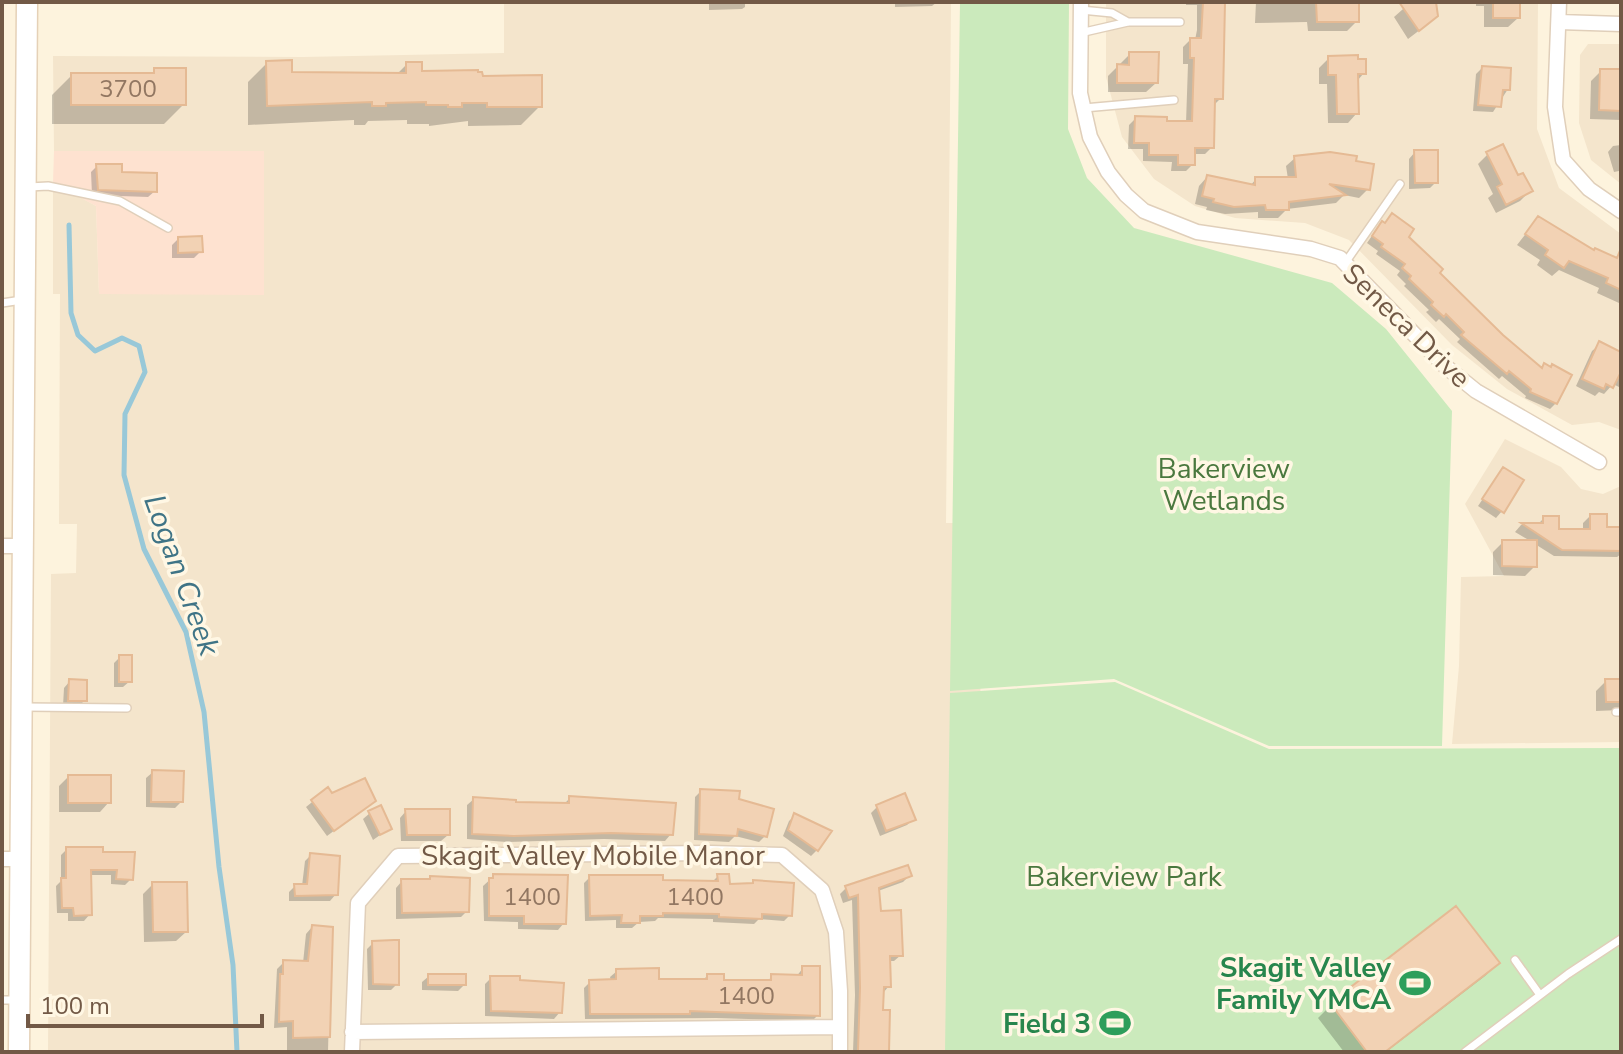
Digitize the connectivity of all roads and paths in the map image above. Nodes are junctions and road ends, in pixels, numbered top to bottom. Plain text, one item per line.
1 (27, 2) edge
2 (1559, 2) edge
3 (1081, 6) edge
4 (1128, 22) junction
5 (1180, 22) dead end
6 (1559, 22) junction
7 (1621, 24) edge
8 (1080, 33) junction
9 (1174, 100) dead end
10 (1084, 108) junction
11 (1400, 184) dead end
12 (27, 187) junction
13 (1621, 211) edge
14 (168, 228) dead end
15 (1345, 263) junction
16 (24, 300) junction
17 (2, 303) edge
18 (1599, 462) dead end
19 (2, 546) edge
20 (24, 546) junction
21 (23, 707) junction
22 (127, 708) dead end
23 (11, 859) edge
24 (1621, 939) edge
25 (1515, 960) dead end
26 (1540, 995) junction
27 (11, 1000) edge
28 (840, 1027) junction
29 (352, 1032) junction
30 (19, 1052) edge
31 (352, 1052) edge
32 (840, 1052) edge
33 (1465, 1052) edge

1 - 12 main road
2 - 6 street
3 - 4 lane
3 - 8 street, Seneca Drive
4 - 5 lane
4 - 8 lane
6 - 7 street
6 - 13 street
8 - 10 street, Seneca Drive
9 - 10 lane
10 - 15 street, Seneca Drive
11 - 15 lane
12 - 14 lane
12 - 16 main road
15 - 18 street, Seneca Drive
16 - 17 lane
16 - 20 main road
19 - 20 street
20 - 21 main road
21 - 22 lane
21 - 23 main road
23 - 27 main road
24 - 26 lane
25 - 26 lane
26 - 33 lane
27 - 30 main road
28 - 29 street
28 - 29 street, Skagit Valley Mobile Manor
28 - 32 street, Skagit Valley Mobile Manor
29 - 31 street, Skagit Valley Mobile Manor

